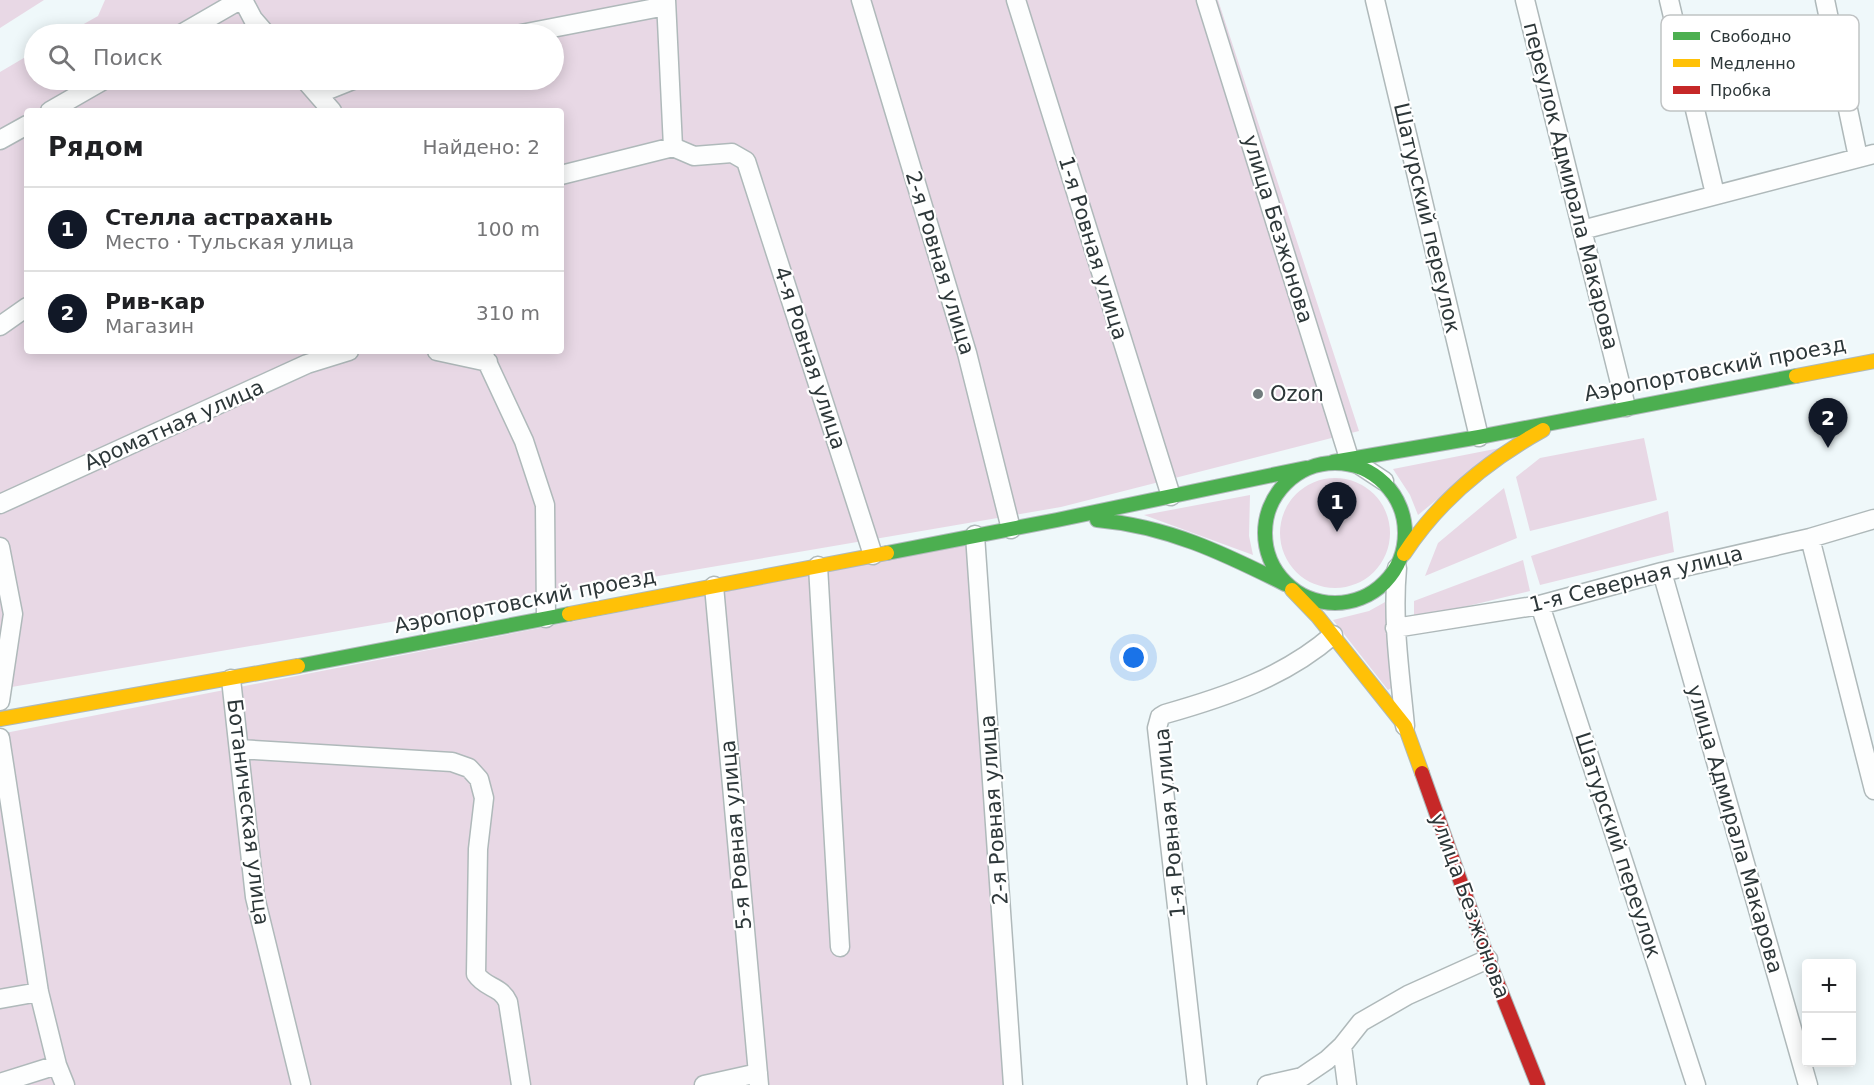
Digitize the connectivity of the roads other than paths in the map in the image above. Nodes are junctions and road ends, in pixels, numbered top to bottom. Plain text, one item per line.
1 (241, 0) edge
2 (861, 0) edge
3 (1016, 0) edge
4 (1206, 0) edge
5 (1375, 0) edge
6 (1525, 0) edge
7 (1669, 0) edge
8 (1825, 0) edge
9 (666, 3) edge
10 (1673, 15) edge
11 (1829, 15) edge
12 (199, 24) edge
13 (256, 24) edge
14 (564, 25) edge
15 (87, 90) edge
16 (314, 90) edge
17 (328, 90) edge
18 (318, 94) junction
19 (55, 108) edge
20 (330, 108) edge
21 (1695, 111) edge
22 (1854, 111) edge
23 (24, 126) edge
24 (0, 140) edge
25 (673, 147) junction
26 (1866, 155) edge
27 (564, 174) edge
28 (1715, 194) junction
29 (1582, 230) junction
30 (24, 309) edge
31 (0, 326) edge
32 (339, 354) edge
33 (461, 354) edge
34 (485, 357) edge
35 (1874, 361) edge
36 (1626, 407) junction
37 (1565, 419) junction
38 (1479, 437) junction
39 (1341, 460) junction
40 (1306, 468) junction
41 (1384, 481) joint
42 (1171, 496) junction
43 (0, 504) edge
44 (1874, 519) edge
45 (1058, 520) junction
46 (1011, 529) junction
47 (975, 535) junction
48 (1810, 538) junction
49 (0, 547) edge
50 (873, 555) junction
51 (1400, 563) junction
52 (818, 566) junction
53 (1662, 572) junction
54 (714, 586) junction
55 (1289, 587) junction
56 (1540, 604) junction
57 (546, 618) junction
58 (1395, 628) junction
59 (1333, 635) junction
60 (231, 679) junction
61 (0, 701) edge
62 (0, 719) edge
63 (1405, 726) junction
64 (0, 738) edge
65 (239, 750) junction
66 (1874, 790) edge
67 (840, 947) dead end
68 (1488, 959) junction
69 (39, 992) junction
70 (0, 999) edge
71 (1342, 1046) junction
72 (57, 1065) junction
73 (758, 1079) edge
74 (0, 1083) edge
75 (65, 1085) edge
76 (301, 1085) edge
77 (521, 1085) edge
78 (704, 1085) edge
79 (1013, 1085) edge
80 (1197, 1085) edge
81 (1266, 1085) edge
82 (1347, 1085) edge
83 (1538, 1085) edge
84 (1696, 1085) edge
85 (1808, 1085) edge

1 - 12 street
1 - 13 street
2 - 46 street, 2-я Ровная улица
3 - 42 street, 1-я Ровная улица
4 - 39 street, улица Безжонова
5 - 38 street, Шатурский переулок
6 - 29 street, переулок Адмирала Макарова
7 - 10 street
8 - 11 street
9 - 14 street
9 - 25 street
15 - 19 street
16 - 18 street
17 - 18 street
18 - 20 street
21 - 28 street
22 - 26 street
23 - 24 street
25 - 27 street
25 - 50 street, 4-я Ровная улица
26 - 28 street
28 - 29 street
29 - 36 street, переулок Адмирала Макарова
30 - 31 street
32 - 43 street, Ароматная улица
33 - 34 street
34 - 57 street
35 - 36 main road, Аэропортовский проезд
36 - 37 main road, Аэропортовский проезд
37 - 38 main road
37 - 51 main road
38 - 39 main road
39 - 40 main road
39 - 41 street
40 - 42 main road
40 - 55 main road
41 - 51 main road
42 - 45 main road
44 - 48 street, 1-я Северная улица
45 - 46 main road, Аэропортовский проезд
45 - 55 main road
46 - 47 main road, Аэропортовский проезд
47 - 50 main road, Аэропортовский проезд
47 - 79 street, 2-я Ровная улица
48 - 53 street, 1-я Северная улица
48 - 66 street
49 - 61 street
50 - 52 main road, Аэропортовский проезд
51 - 55 main road
51 - 58 street
52 - 54 main road, Аэропортовский проезд
52 - 67 street
53 - 56 street, 1-я Северная улица
53 - 85 street, улица Адмирала Макарова
54 - 57 main road, Аэропортовский проезд
54 - 73 street, 5-я Ровная улица
55 - 59 main road, улица Безжонова
56 - 58 street, 1-я Северная улица
56 - 84 street, Шатурский переулок
57 - 60 main road, Аэропортовский проезд
58 - 63 street
59 - 63 main road, улица Безжонова
59 - 80 street, 1-я Ровная улица
60 - 62 main road, Аэропортовский проезд
60 - 65 street, Ботаническая улица
63 - 68 main road, улица Безжонова
64 - 69 street
65 - 76 street, Ботаническая улица
65 - 77 street
68 - 71 street
68 - 83 main road, улица Безжонова
69 - 70 street
69 - 72 street
71 - 81 street
71 - 82 street
72 - 74 street
72 - 75 street
73 - 78 street

